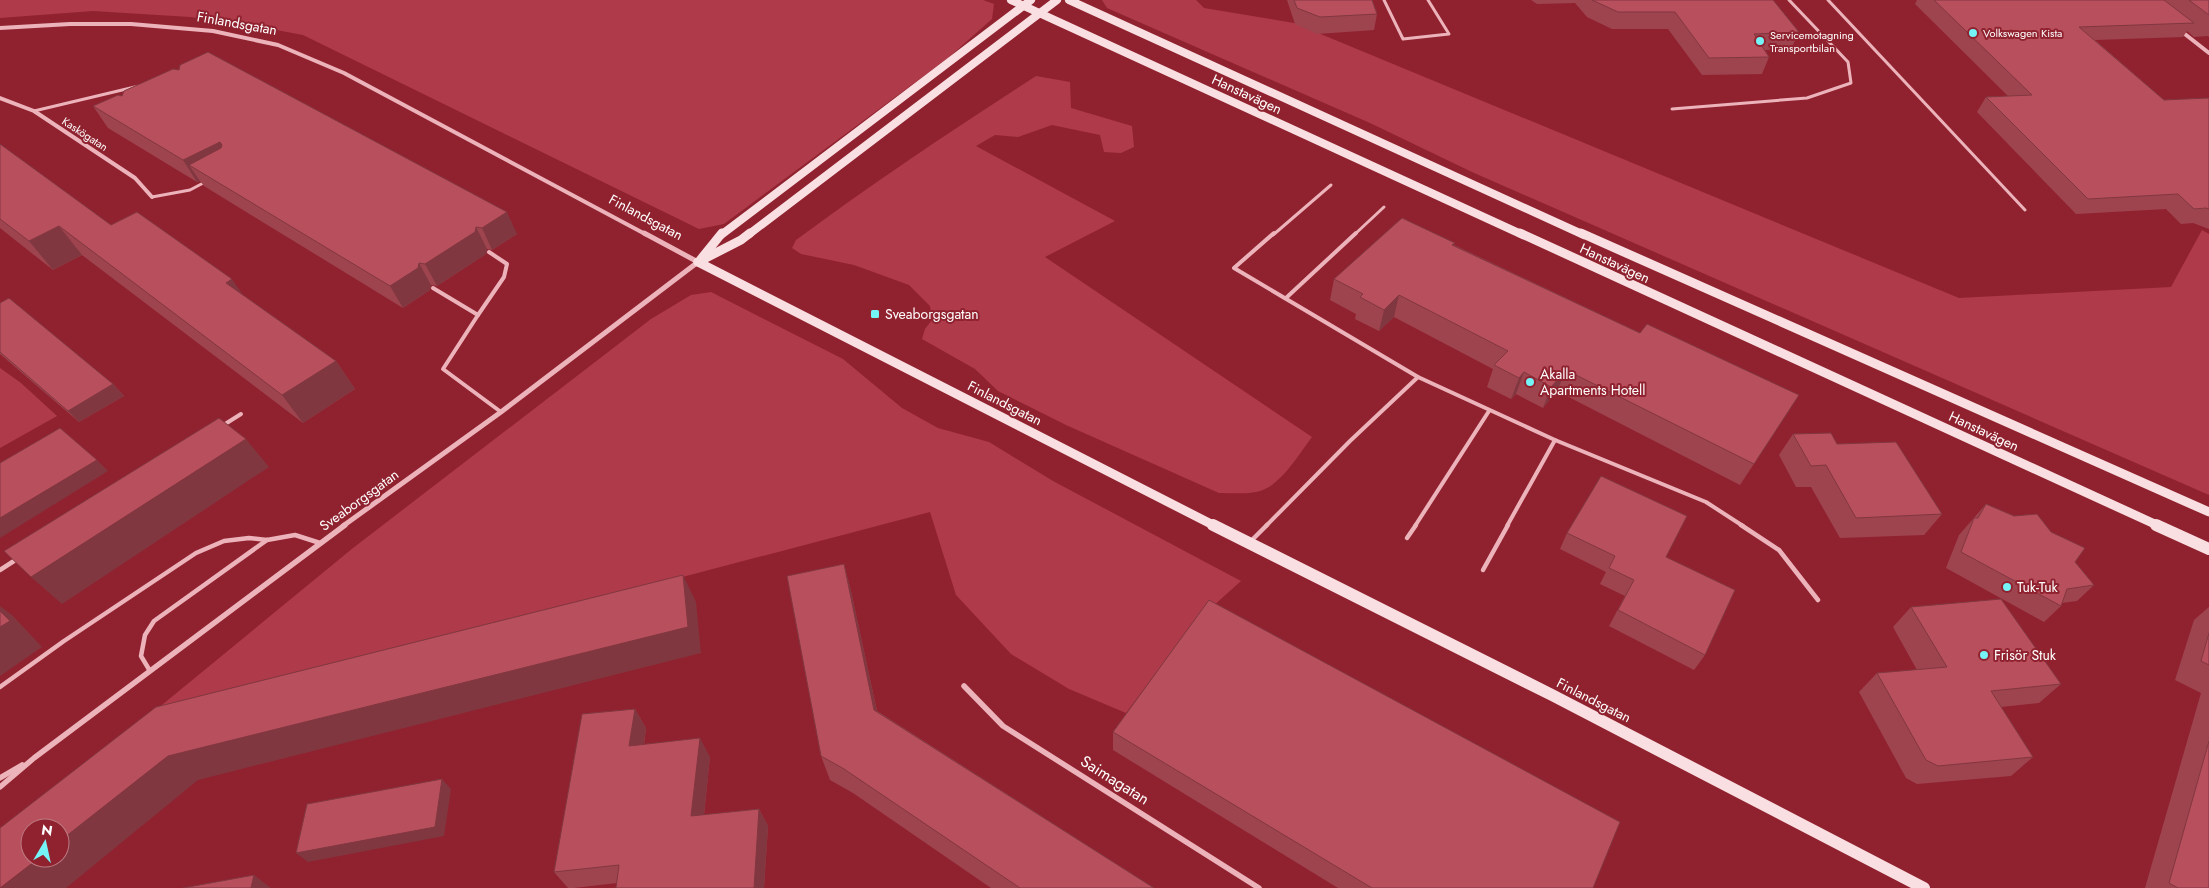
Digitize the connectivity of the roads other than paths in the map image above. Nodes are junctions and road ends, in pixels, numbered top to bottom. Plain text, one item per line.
1 (1011, 0) edge
2 (1057, 0) edge
3 (1069, 0) edge
4 (1384, 0) edge
5 (1428, 0) edge
6 (1789, 0) edge
7 (1828, 0) edge
8 (1027, 3) edge
9 (1040, 13) junction
10 (0, 28) edge
11 (2179, 30) edge
12 (2209, 53) edge
13 (147, 84) edge
14 (103, 95) junction
15 (0, 98) edge
16 (111, 100) edge
17 (1672, 109) dead end
18 (34, 111) junction
19 (216, 176) edge
20 (1331, 185) dead end
21 (152, 197) joint
22 (1384, 207) dead end
23 (2025, 210) dead end
24 (489, 252) dead end
25 (698, 262) junction
26 (433, 288) dead end
27 (1286, 298) junction
28 (478, 315) junction
29 (1418, 377) junction
30 (1489, 411) junction
31 (500, 412) junction
32 (242, 414) dead end
33 (218, 429) edge
34 (1555, 440) junction
35 (2209, 512) edge
36 (1408, 538) dead end
37 (268, 540) junction
38 (1249, 542) junction
39 (320, 543) junction
40 (2209, 549) edge
41 (20, 557) edge
42 (0, 570) edge
43 (1483, 570) dead end
44 (1818, 600) dead end
45 (150, 671) junction
46 (964, 686) dead end
47 (0, 687) edge
48 (34, 758) junction
49 (0, 778) edge
50 (0, 787) edge
51 (1919, 887) edge
52 (1259, 888) edge

1 - 8 main road, Hanstavägen
2 - 9 main road, Sveaborgsgatan
3 - 35 main road, Hanstavägen
4 - 5 lane
6 - 17 lane
7 - 23 lane
8 - 9 main road, Hanstavägen
8 - 25 main road, Sveaborgsgatan
9 - 25 main road, Sveaborgsgatan
9 - 40 main road, Hanstavägen
10 - 25 street, Finlandsgatan
11 - 12 street
13 - 14 lane
14 - 16 lane
14 - 18 lane
15 - 18 street, Kaskögatan
18 - 21 street, Kaskögatan
19 - 21 lane
20 - 27 lane
22 - 27 lane
24 - 28 lane
25 - 31 street, Sveaborgsgatan
25 - 38 main road, Finlandsgatan
26 - 28 lane
27 - 29 lane
28 - 31 lane
29 - 30 lane
29 - 38 lane
30 - 34 lane
30 - 36 lane
31 - 39 street, Sveaborgsgatan
32 - 33 lane
34 - 43 lane
34 - 44 lane
37 - 39 lane
37 - 45 lane
37 - 47 lane
38 - 51 main road, Finlandsgatan
39 - 45 street, Sveaborgsgatan
41 - 42 lane
45 - 48 street, Sveaborgsgatan
46 - 52 street, Saimagatan
48 - 49 street, Sveaborgsgatan
48 - 50 street, Sveaborgsgatan

